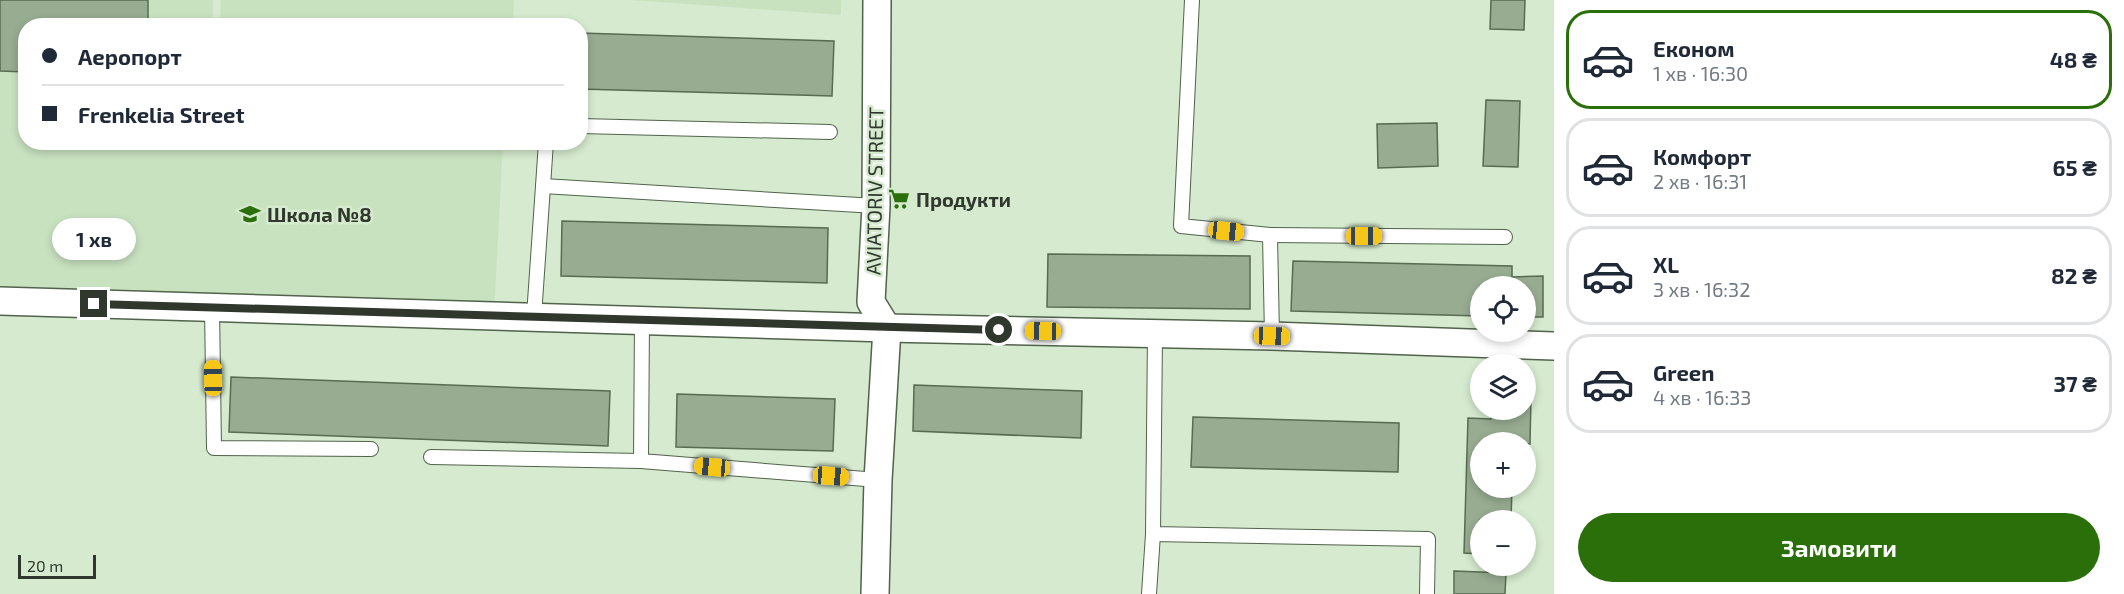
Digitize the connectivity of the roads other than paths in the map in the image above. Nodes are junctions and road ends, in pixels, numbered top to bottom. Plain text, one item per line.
1 (877, 0) edge
2 (1192, 0) edge
3 (588, 126) edge
4 (830, 132) dead end
5 (545, 150) edge
6 (543, 186) junction
7 (876, 206) junction
8 (1270, 235) junction
9 (1505, 237) dead end
10 (0, 301) edge
11 (212, 307) junction
12 (534, 316) junction
13 (642, 320) junction
14 (887, 328) junction
15 (1155, 334) junction
16 (1272, 336) junction
17 (1554, 346) edge
18 (371, 449) dead end
19 (431, 457) dead end
20 (641, 461) junction
21 (878, 480) junction
22 (1153, 534) junction
23 (875, 594) edge
24 (1149, 594) edge
25 (1427, 594) edge

1 - 7 street, AVIATORIV STREET
2 - 8 lane
3 - 4 lane
5 - 6 lane
6 - 7 lane
6 - 12 lane
7 - 14 street, AVIATORIV STREET
8 - 9 lane
8 - 16 lane
10 - 11 street
11 - 12 street
11 - 18 lane
12 - 13 street
13 - 14 street
13 - 20 lane
14 - 15 street
14 - 21 street
15 - 16 street
15 - 22 lane
16 - 17 street
19 - 20 lane
20 - 21 lane
21 - 23 street
22 - 24 lane
22 - 25 lane

